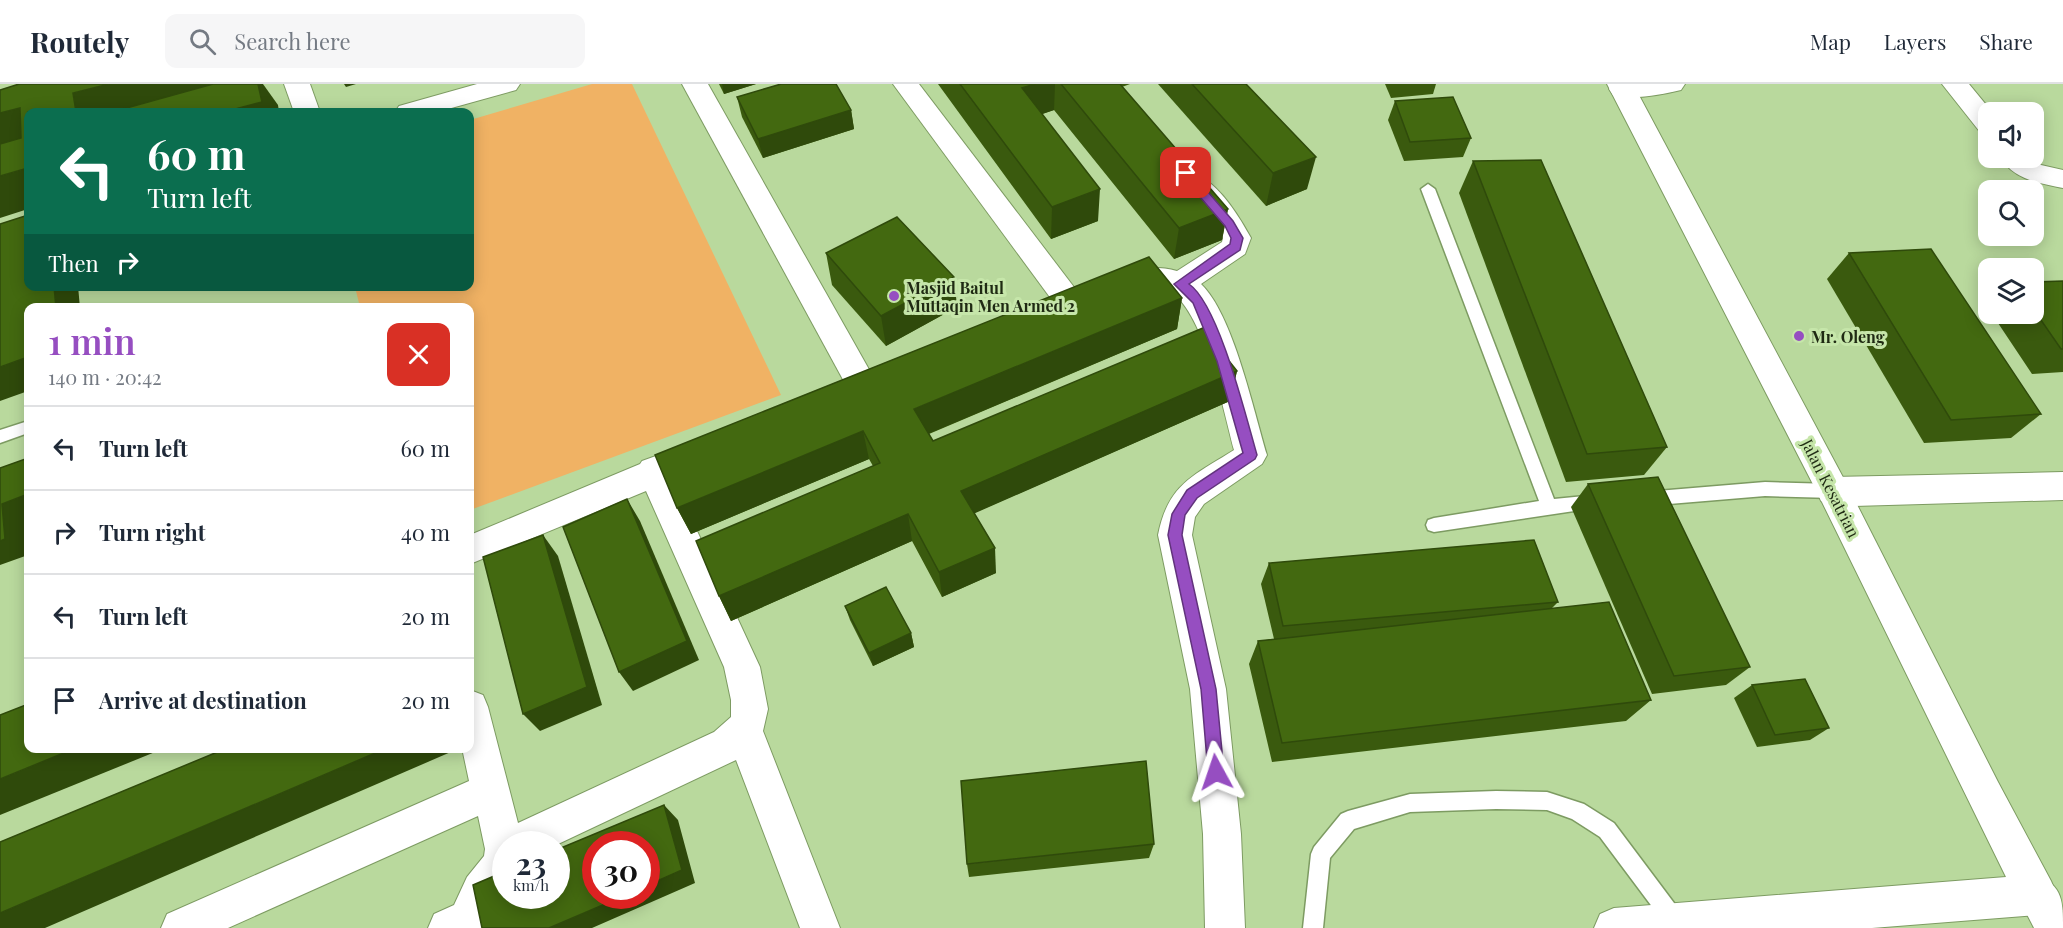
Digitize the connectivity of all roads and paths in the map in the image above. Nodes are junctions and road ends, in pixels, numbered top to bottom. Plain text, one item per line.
1 (297, 84) edge
2 (507, 84) edge
3 (695, 84) edge
4 (906, 84) edge
5 (1672, 84) edge
6 (1956, 84) edge
7 (1621, 86) edge
8 (475, 88) edge
9 (306, 108) edge
10 (419, 108) edge
11 (1978, 112) edge
12 (2028, 168) edge
13 (1183, 170) edge
14 (2063, 179) edge
15 (1428, 189) dead end
16 (1180, 284) junction
17 (1070, 303) junction
18 (1042, 315) edge
19 (863, 389) edge
20 (24, 428) edge
21 (0, 437) edge
22 (731, 441) edge
23 (654, 471) junction
24 (2063, 486) edge
25 (1833, 491) junction
26 (1629, 500) edge
27 (1606, 502) edge
28 (1549, 506) junction
29 (1434, 525) dead end
30 (474, 548) edge
31 (474, 725) edge
32 (744, 731) junction
33 (489, 792) junction
34 (500, 831) edge
35 (543, 831) edge
36 (492, 878) edge
37 (2047, 911) edge
38 (1677, 923) junction
39 (181, 928) edge
40 (448, 928) edge
41 (820, 928) edge
42 (1226, 928) edge
43 (1313, 928) edge
44 (1614, 928) edge

1 - 9 street
2 - 8 street
3 - 19 street
4 - 17 street
5 - 7 street
6 - 11 street
7 - 25 street, Jalan Kesatrian
8 - 10 street
12 - 14 street
13 - 16 street
15 - 28 lane
16 - 17 street
16 - 42 street
17 - 18 street
20 - 21 lane
22 - 23 street
23 - 30 street
23 - 32 street
24 - 25 street
25 - 26 lane
25 - 37 street, Jalan Kesatrian
27 - 28 lane
28 - 29 lane
31 - 33 street
32 - 35 street
32 - 41 street
33 - 34 street
33 - 39 street
36 - 40 street
37 - 38 street
38 - 43 lane
38 - 44 street

